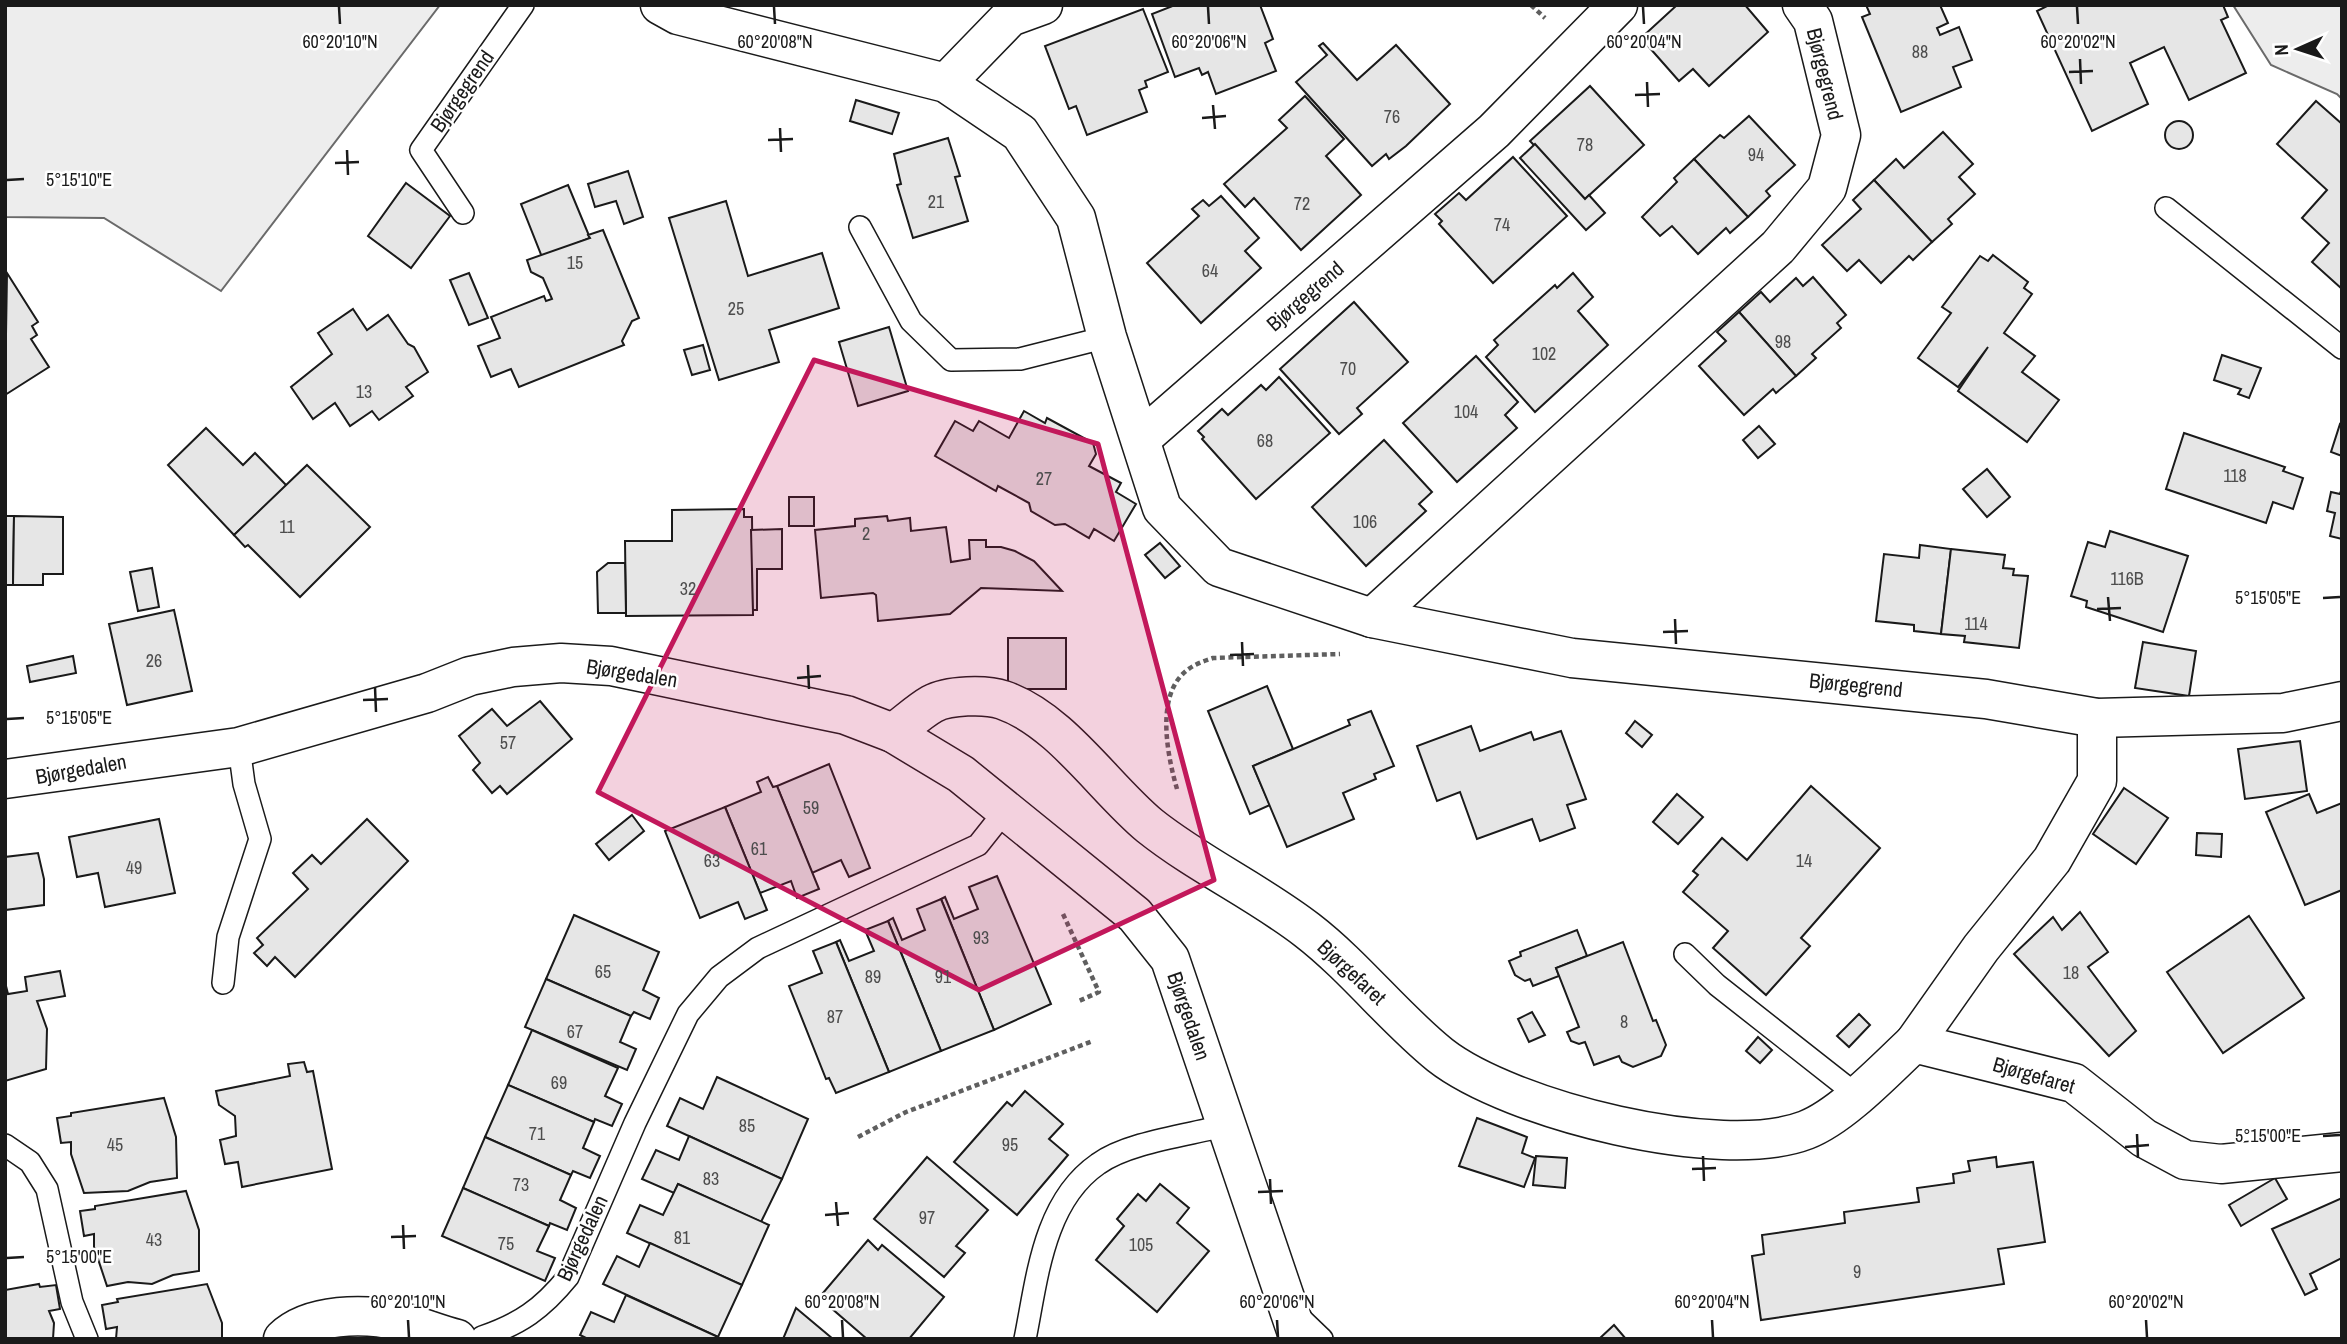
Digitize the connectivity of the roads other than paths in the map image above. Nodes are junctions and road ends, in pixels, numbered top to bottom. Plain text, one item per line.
1 (523, 5) edge
2 (660, 5) edge
3 (1043, 5) edge
4 (1618, 5) edge
5 (1802, 5) edge
6 (946, 83) junction
7 (2166, 208) dead end
8 (463, 213) dead end
9 (860, 228) dead end
10 (1107, 337) junction
11 (2342, 348) edge
12 (1142, 438) junction
13 (1372, 618) junction
14 (2342, 701) edge
15 (2097, 718) junction
16 (893, 733) junction
17 (239, 747) junction
18 (5, 779) edge
19 (1005, 811) junction
20 (1685, 954) dead end
21 (223, 983) dead end
22 (1914, 1043) junction
23 (1857, 1096) junction
24 (1227, 1125) junction
25 (5, 1145) edge
26 (2342, 1152) edge
27 (1293, 1322) edge
28 (467, 1338) edge
29 (87, 1339) edge
30 (283, 1339) edge
31 (1025, 1339) edge
32 (1322, 1339) edge

1 - 8 lane, Bjørgegrend
2 - 6 street, Bjørgegrend
3 - 6 street
4 - 12 street, Bjørgegrend
5 - 13 street, Bjørgegrend
6 - 10 street, Bjørgegrend
7 - 11 lane
9 - 10 lane
10 - 12 street, Bjørgegrend
12 - 13 street, Bjørgegrend
13 - 15 street, Bjørgegrend
14 - 15 street, Bjørgegrend
15 - 22 street, Bjørgefaret
16 - 17 street, Bjørgedalen
16 - 19 street, Bjørgedalen
16 - 23 street, Bjørgefaret
17 - 18 street, Bjørgedalen
17 - 21 lane
19 - 24 street, Bjørgedalen
19 - 28 lane, Bjørgedalen
20 - 23 lane
22 - 23 street, Bjørgefaret
22 - 26 street, Bjørgefaret
24 - 27 street, Bjørgedalen
24 - 31 lane
25 - 29 lane
27 - 32 lane, Bjørgedalen
28 - 30 street, Bjørgedalen

